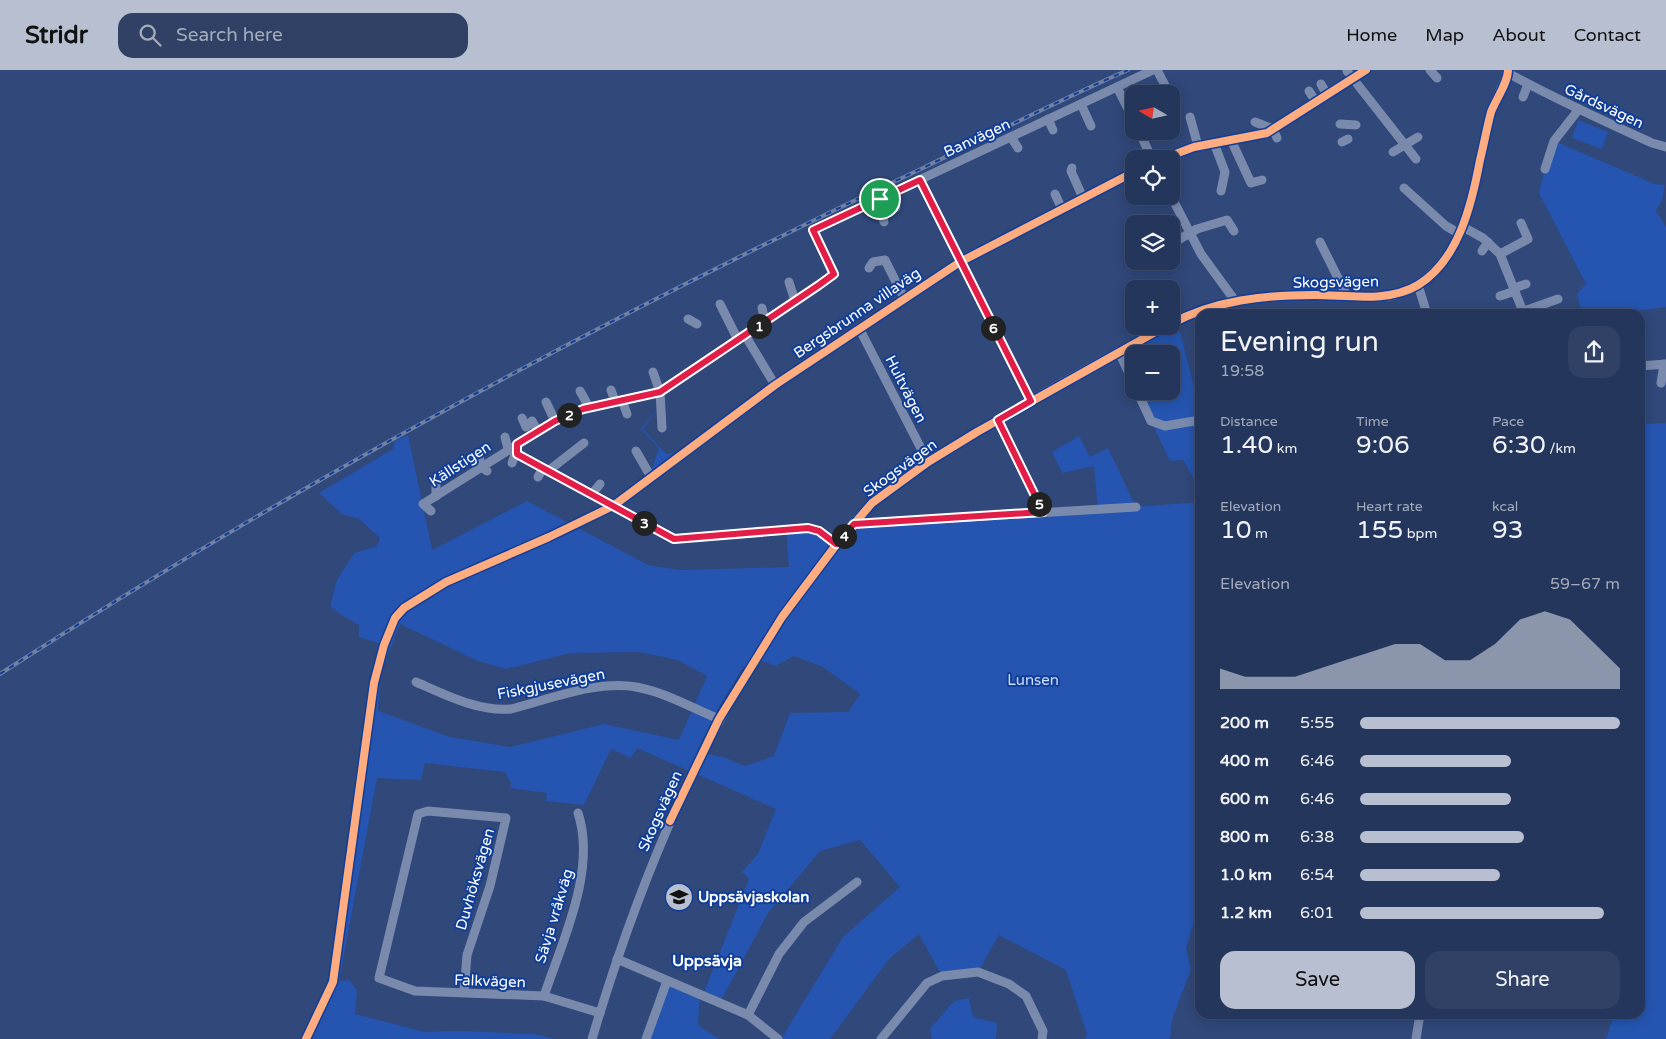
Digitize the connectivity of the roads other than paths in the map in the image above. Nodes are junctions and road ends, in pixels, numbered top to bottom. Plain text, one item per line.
1 (1155, 70) edge
2 (1430, 70) edge
3 (1508, 71) edge
4 (1437, 78) dead end
5 (1355, 79) edge
6 (1321, 84) dead end
7 (1528, 84) junction
8 (1164, 85) edge
9 (1117, 87) junction
10 (1309, 91) dead end
11 (1327, 94) junction
12 (1523, 97) dead end
13 (1125, 99) edge
14 (1316, 102) junction
15 (1081, 104) junction
16 (1579, 109) junction
17 (1190, 116) dead end
18 (1048, 119) junction
19 (1255, 122) dead end
20 (1340, 124) dead end
21 (1356, 125) dead end
22 (1090, 126) dead end
23 (1273, 129) junction
24 (1053, 130) dead end
25 (1011, 137) junction
26 (1418, 137) dead end
27 (1277, 138) dead end
28 (1231, 140) junction
29 (1214, 143) junction
30 (1405, 144) junction
31 (1198, 146) junction
32 (1666, 147) edge
33 (1018, 148) dead end
34 (1393, 152) dead end
35 (1180, 153) edge
36 (1416, 159) dead end
37 (1072, 168) dead end
38 (1545, 169) dead end
39 (1125, 178) edge
40 (920, 180) junction
41 (1262, 180) dead end
42 (1404, 188) dead end
43 (1221, 190) dead end
44 (1087, 193) junction
45 (1055, 194) dead end
46 (882, 198) junction
47 (1176, 205) edge
48 (896, 207) dead end
49 (1062, 209) junction
50 (884, 222) dead end
51 (1524, 223) dead end
52 (813, 230) joint
53 (1462, 230) junction
54 (1234, 231) dead end
55 (1190, 233) junction
56 (1180, 239) edge
57 (1320, 242) dead end
58 (1488, 242) junction
59 (1482, 250) dead end
60 (1500, 254) junction
61 (960, 262) junction
62 (869, 268) dead end
63 (789, 282) dead end
64 (1526, 284) dead end
65 (1418, 285) junction
66 (1514, 290) junction
67 (1346, 296) junction
68 (1500, 296) dead end
69 (904, 298) junction
70 (1558, 300) dead end
71 (795, 301) junction
72 (1236, 302) junction
73 (720, 304) dead end
74 (762, 308) dead end
75 (1205, 309) edge
76 (1425, 309) edge
77 (1520, 309) edge
78 (1532, 309) edge
79 (1195, 313) edge
80 (688, 319) dead end
81 (1180, 320) edge
82 (766, 321) junction
83 (697, 324) dead end
84 (859, 328) junction
85 (1150, 335) edge
86 (742, 337) junction
87 (1119, 352) junction
88 (1661, 363) edge
89 (1125, 365) edge
90 (1645, 365) edge
91 (653, 372) dead end
92 (1661, 382) dead end
93 (775, 385) junction
94 (611, 390) dead end
95 (580, 391) dead end
96 (660, 392) junction
97 (1141, 400) edge
98 (618, 401) junction
99 (1031, 401) junction
100 (546, 402) dead end
101 (588, 408) junction
102 (627, 414) dead end
103 (522, 418) dead end
104 (998, 420) junction
105 (555, 421) junction
106 (1195, 421) edge
107 (662, 428) dead end
108 (544, 430) junction
109 (505, 436) dead end
110 (584, 443) dead end
111 (517, 444) junction
112 (508, 449) junction
113 (636, 451) dead end
114 (517, 454) junction
115 (479, 455) dead end
116 (928, 462) junction
117 (512, 463) dead end
118 (484, 469) junction
119 (546, 469) junction
120 (538, 477) dead end
121 (651, 477) junction
122 (600, 484) dead end
123 (592, 494) junction
124 (613, 506) junction
125 (1136, 507) dead end
126 (431, 511) dead end
127 (1043, 512) junction
128 (854, 524) junction
129 (836, 544) junction
130 (416, 682) dead end
131 (719, 719) junction
132 (578, 813) dead end
133 (857, 882) dead end
134 (618, 959) junction
135 (379, 978) joint
136 (667, 981) junction
137 (464, 993) junction
138 (544, 996) junction
139 (600, 1013) junction
140 (748, 1015) junction
141 (1419, 1019) edge
142 (592, 1039) edge
143 (646, 1039) edge
144 (778, 1039) edge
145 (881, 1039) edge
146 (1042, 1039) edge
147 (1416, 1039) edge

1 - 8 street
1 - 9 street, Banvägen
2 - 4 street
3 - 7 street, Gårdsvägen
3 - 53 street, Skogsvägen
5 - 11 street
5 - 30 street
6 - 11 street
7 - 12 street
7 - 16 street, Gårdsvägen
9 - 13 street
9 - 15 street, Banvägen
10 - 14 street
11 - 14 street
14 - 23 street
15 - 18 street, Banvägen
15 - 22 street
16 - 32 street, Gårdsvägen
16 - 38 street
17 - 31 street
18 - 24 street
18 - 25 street, Banvägen
19 - 23 street
20 - 21 street
23 - 27 street
23 - 28 street
25 - 33 street
25 - 40 street, Banvägen
26 - 30 street
28 - 29 street
28 - 41 street
29 - 31 street
29 - 43 street
30 - 34 street
30 - 36 street
31 - 35 street
37 - 44 street
39 - 44 street, Bergsbrunna villaväg
40 - 46 street, Banvägen
40 - 61 street
42 - 53 street
44 - 49 street, Bergsbrunna villaväg
45 - 49 street
46 - 48 street
46 - 50 street
46 - 52 street, Banvägen
47 - 55 street
49 - 61 street, Bergsbrunna villaväg
51 - 60 street
52 - 71 street, Källstigen
53 - 58 street
53 - 65 street, Skogsvägen
54 - 55 street
55 - 56 street
55 - 72 street
57 - 67 street
58 - 59 street
58 - 60 street
60 - 66 street
61 - 69 street, Bergsbrunna villaväg
61 - 99 street
62 - 69 street
63 - 71 street
64 - 66 street
65 - 67 street, Skogsvägen
65 - 76 street
66 - 68 street
66 - 77 street
67 - 72 street, Skogsvägen
69 - 84 street, Bergsbrunna villaväg
70 - 78 street
71 - 82 street, Källstigen
72 - 75 street, Skogsvägen
73 - 86 street
74 - 82 street
79 - 81 street, Skogsvägen
80 - 83 street
82 - 86 street, Källstigen
84 - 93 street, Bergsbrunna villaväg
84 - 116 street, Hultvägen
85 - 87 street, Skogsvägen
86 - 93 street
86 - 96 street, Källstigen
87 - 89 street
87 - 99 street, Skogsvägen
88 - 90 street
88 - 92 street
91 - 96 street
93 - 121 street, Bergsbrunna villaväg
94 - 98 street
95 - 101 street
96 - 98 street, Källstigen
96 - 107 street
97 - 106 street
98 - 101 street, Källstigen
98 - 102 street
99 - 104 street, Skogsvägen
100 - 105 street
101 - 105 street, Källstigen
103 - 108 street
104 - 116 street, Skogsvägen
104 - 127 street
105 - 108 street, Källstigen
108 - 111 street, Källstigen
109 - 112 street
110 - 119 street
111 - 112 street, Källstigen
111 - 114 street
112 - 114 street
112 - 118 street, Källstigen
113 - 121 street
114 - 117 street
114 - 119 street
115 - 118 street
116 - 128 street, Skogsvägen
118 - 126 street, Källstigen
119 - 120 street
119 - 123 street
121 - 124 street, Bergsbrunna villaväg
122 - 123 street
123 - 124 street
124 - 129 street
125 - 127 street
127 - 128 street
128 - 129 street, Skogsvägen
129 - 131 street, Skogsvägen
130 - 131 street, Fiskgjusevägen
131 - 134 street, Skogsvägen
132 - 138 street, Sävja vråkväg
133 - 140 street
134 - 136 street
134 - 139 street, Skogsvägen
135 - 137 street, Falkvägen
135 - 137 street, Duvhöksvägen
136 - 140 street
136 - 143 street
137 - 138 street, Falkvägen
138 - 139 street, Falkvägen
139 - 142 street, Skogsvägen
140 - 144 street
141 - 147 street
145 - 146 street

